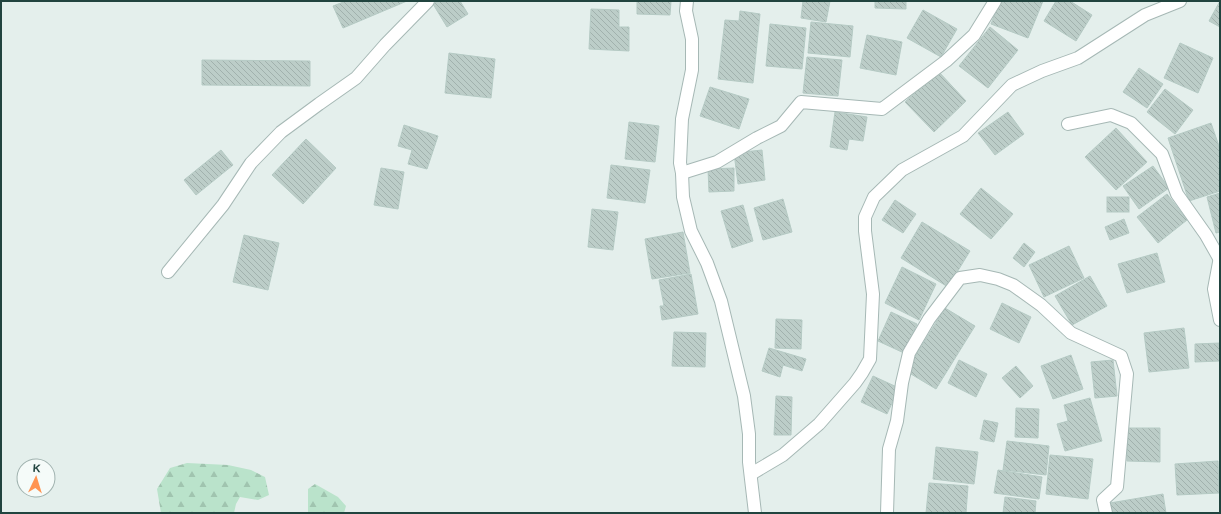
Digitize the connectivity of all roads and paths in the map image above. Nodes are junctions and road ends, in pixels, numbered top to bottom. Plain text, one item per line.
1 (428, 1) edge
2 (687, 1) edge
3 (995, 1) edge
4 (1180, 1) edge
5 (1068, 124) dead end
6 (682, 173) junction
7 (1219, 257) edge
8 (168, 272) dead end
9 (1220, 320) edge
10 (751, 474) junction
11 (755, 513) edge
12 (887, 513) edge
13 (1106, 513) edge

1 - 8 street
2 - 6 street
3 - 6 street
4 - 10 street
5 - 7 street
6 - 10 street
7 - 9 street
10 - 11 street
12 - 13 street

